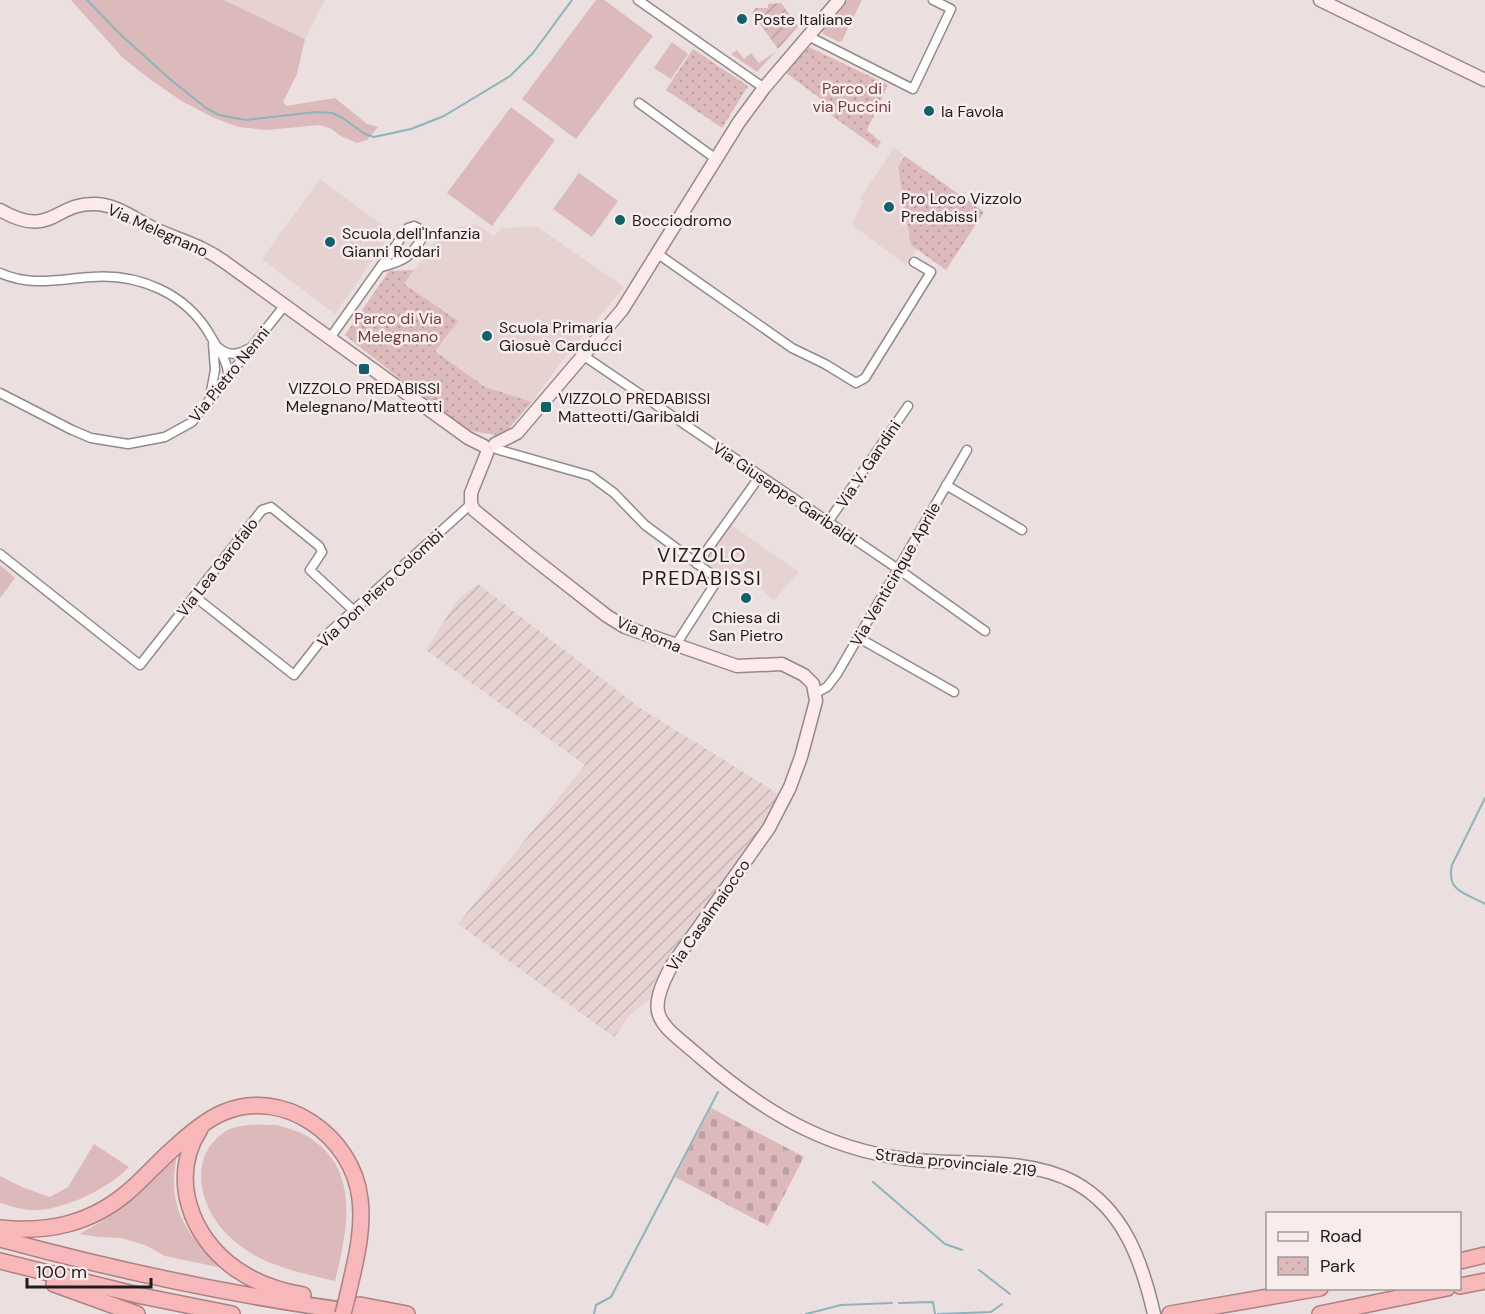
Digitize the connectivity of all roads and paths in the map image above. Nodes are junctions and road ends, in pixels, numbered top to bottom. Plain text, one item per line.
1 (638, 0) edge
2 (839, 0) edge
3 (933, 0) edge
4 (1320, 0) edge
5 (808, 36) junction
6 (1485, 80) edge
7 (764, 88) junction
8 (639, 104) dead end
9 (716, 159) junction
10 (0, 210) edge
11 (658, 254) junction
12 (914, 262) dead end
13 (382, 267) junction
14 (0, 273) edge
15 (285, 305) junction
16 (210, 335) junction
17 (330, 338) junction
18 (217, 346) junction
19 (251, 347) junction
20 (584, 356) junction
21 (215, 362) junction
22 (228, 377) junction
23 (0, 393) edge
24 (208, 402) junction
25 (908, 406) dead end
26 (491, 448) junction
27 (967, 450) dead end
28 (760, 476) junction
29 (946, 485) junction
30 (471, 504) junction
31 (828, 522) junction
32 (1022, 530) dead end
33 (0, 554) edge
34 (697, 564) junction
35 (898, 569) junction
36 (194, 596) junction
37 (353, 610) junction
38 (985, 631) dead end
39 (858, 638) junction
40 (675, 646) junction
41 (954, 692) dead end
42 (816, 693) junction
43 (760, 1103) joint
44 (203, 1125) junction
45 (0, 1228) edge
46 (0, 1239) edge
47 (1485, 1255) edge
48 (1461, 1261) edge
49 (0, 1263) edge
50 (1485, 1281) edge
51 (1461, 1286) edge
52 (1308, 1290) edge
53 (1437, 1290) edge
54 (1153, 1309) edge
55 (137, 1314) edge
56 (232, 1314) edge
57 (343, 1314) edge
58 (370, 1314) edge
59 (407, 1314) edge
60 (1170, 1314) edge
61 (1320, 1314) edge

1 - 7 street
2 - 5 street
3 - 5 street
4 - 6 street
5 - 7 street
7 - 9 street
8 - 9 street
9 - 11 street
10 - 15 street, Via Melegnano
11 - 12 street
11 - 20 street
13 - 13 street
13 - 17 street
14 - 16 street
15 - 17 street, Via Melegnano
15 - 19 street, Via Pietro Nenni
16 - 18 street
16 - 21 street
17 - 26 street, Via Melegnano
18 - 19 street
18 - 22 street
19 - 22 street, Via Pietro Nenni
20 - 26 street
20 - 28 street, Via Giuseppe Garibaldi
21 - 22 street
21 - 24 street
22 - 24 street, Via Pietro Nenni
23 - 24 street, Via Pietro Nenni
25 - 31 street, Via V. Gandini
26 - 30 street
26 - 34 street
27 - 29 street, Via Venticinque Aprile
28 - 31 street, Via Giuseppe Garibaldi
28 - 34 street
29 - 32 street
29 - 35 street, Via Venticinque Aprile
30 - 37 street, Via Don Piero Colombi
30 - 40 street, Via Roma
31 - 35 street, Via Giuseppe Garibaldi
33 - 36 street, Via Lea Garofalo
34 - 40 street
35 - 38 street, Via Giuseppe Garibaldi
35 - 39 street, Via Venticinque Aprile
36 - 37 street, Via Don Piero Colombi
36 - 37 street, Via Lea Garofalo
39 - 41 street
39 - 42 street, Via Venticinque Aprile
40 - 42 street, Via Roma
42 - 43 street, Via Casalmaiocco
43 - 54 street, Strada provinciale 219
44 - 45 highway
44 - 57 highway, bridge
44 - 59 highway
46 - 58 highway
47 - 48 highway
49 - 55 highway
49 - 56 highway
50 - 51 highway
52 - 60 highway
53 - 61 highway

